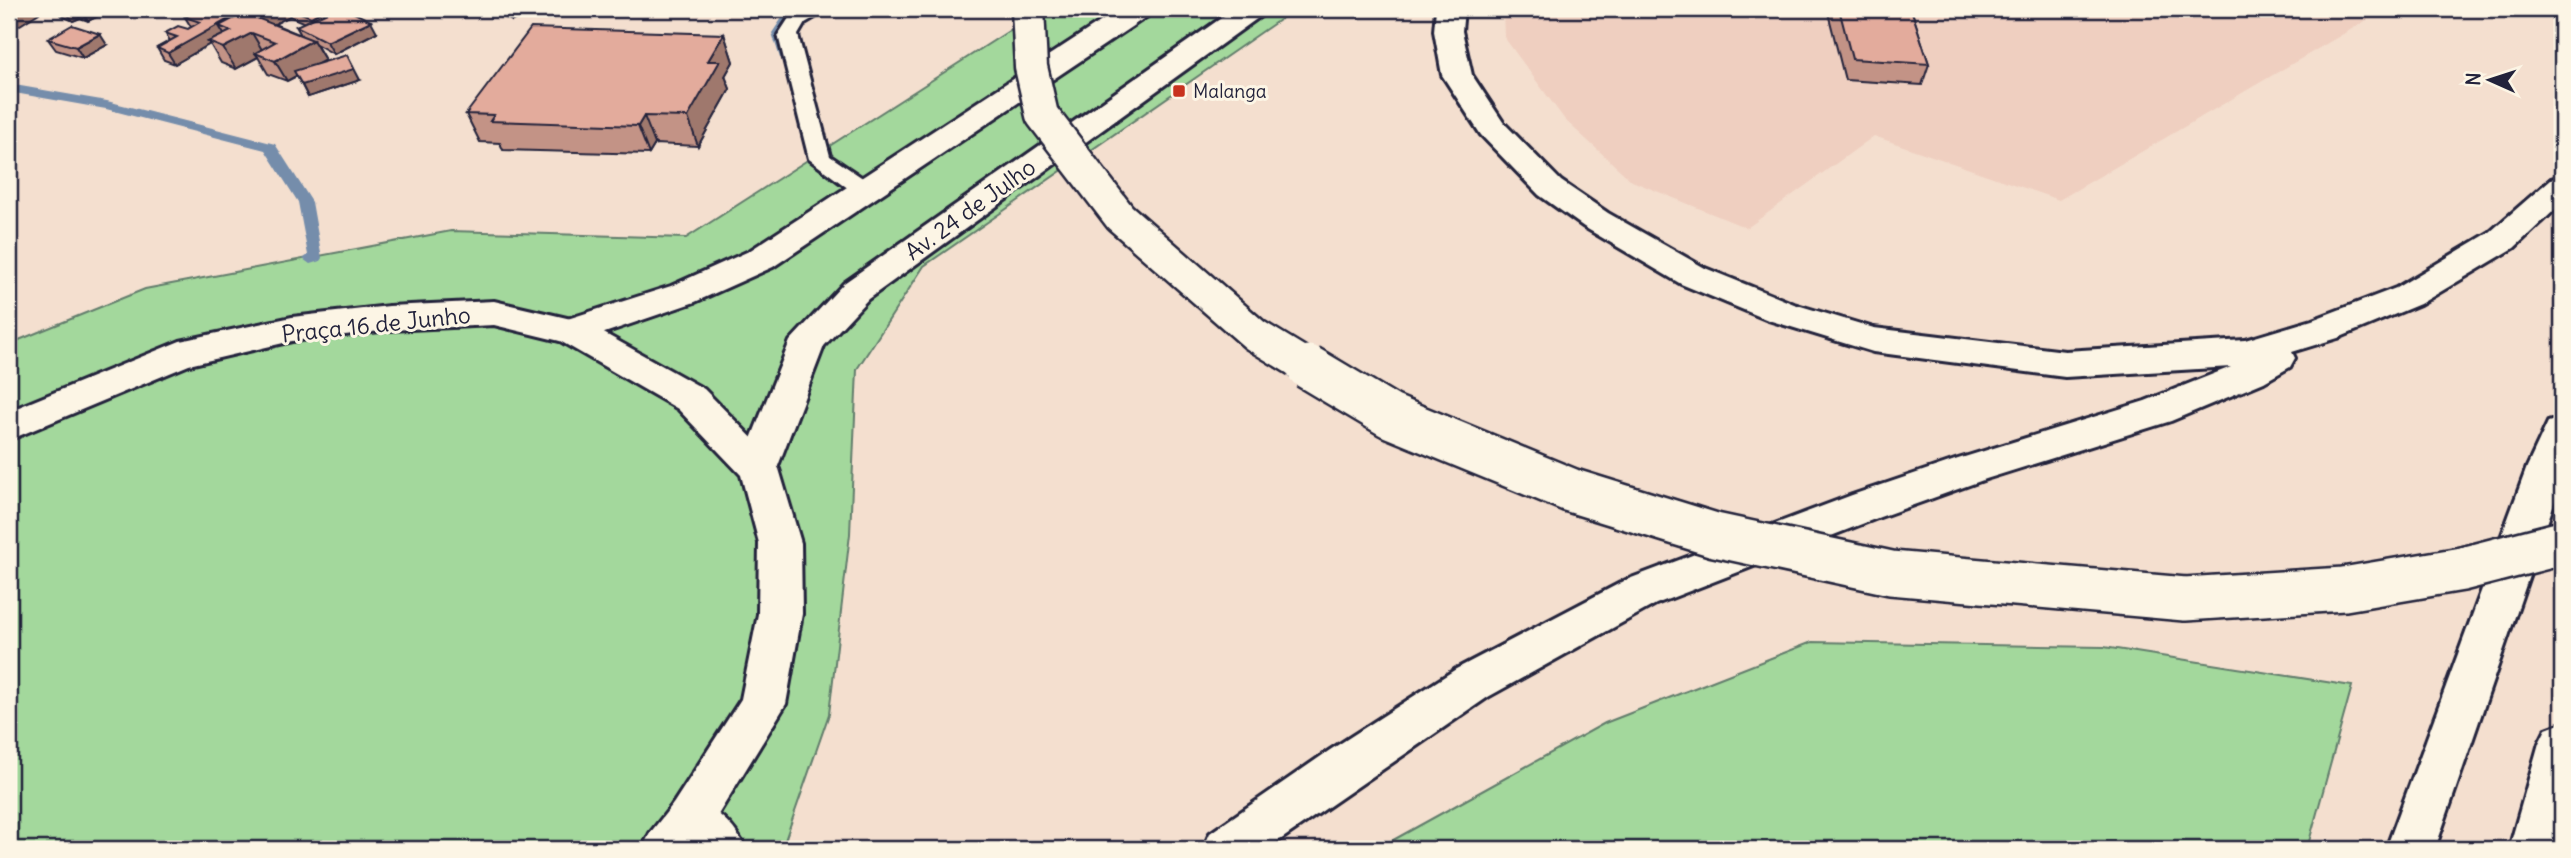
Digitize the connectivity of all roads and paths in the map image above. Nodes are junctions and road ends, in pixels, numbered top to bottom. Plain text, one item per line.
1 (819, 9) edge
2 (1028, 9) edge
3 (1139, 9) edge
4 (1252, 9) edge
5 (1450, 9) edge
6 (2562, 186) edge
7 (865, 190) junction
8 (2325, 329) junction
9 (571, 331) junction
10 (9, 426) edge
11 (2562, 432) edge
12 (759, 469) junction
13 (2562, 543) edge
14 (2562, 743) edge
15 (2417, 829) edge
16 (693, 839) edge
17 (1227, 849) edge
18 (2533, 849) edge

1 - 7 lane
2 - 13 main road, bridge
3 - 7 main road
4 - 12 main road, Av. 24 de Julho
5 - 8 main road
6 - 8 main road
7 - 9 main road
8 - 17 main road
9 - 10 main road, Praça 16 de Junho
9 - 12 main road, Praça 16 de Junho
11 - 15 main road
12 - 16 main road, Praça 16 de Junho
14 - 18 main road

